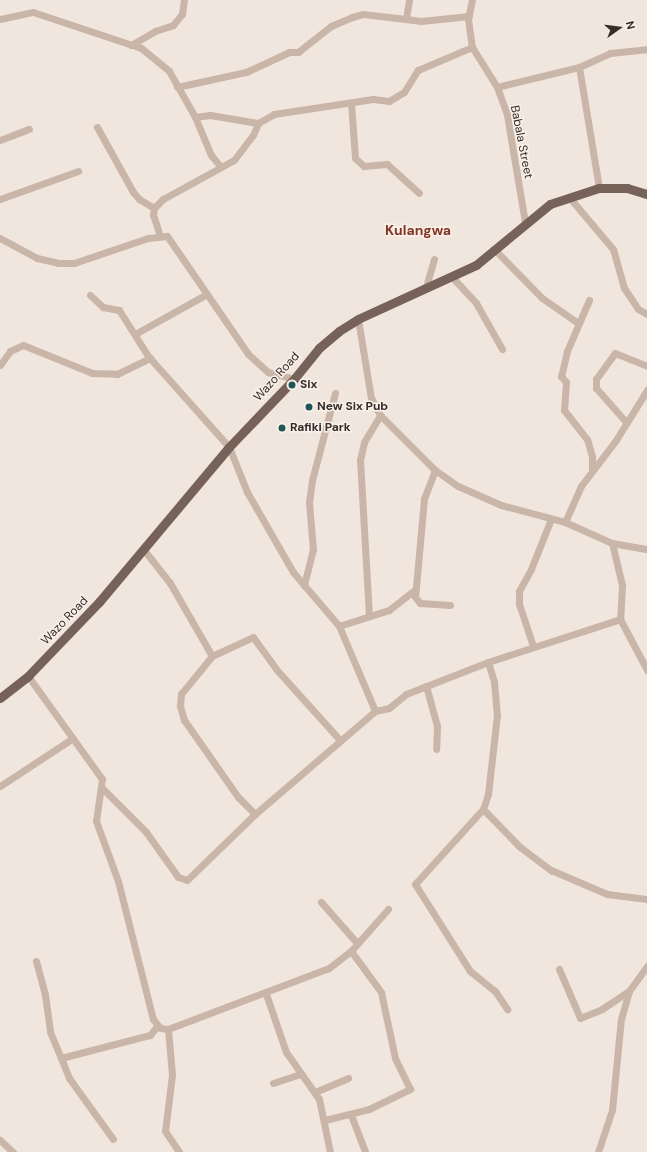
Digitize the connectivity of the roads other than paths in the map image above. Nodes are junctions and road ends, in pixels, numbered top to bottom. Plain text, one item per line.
1 (184, 0) edge
2 (409, 0) edge
3 (472, 0) edge
4 (469, 16) junction
5 (0, 19) edge
6 (406, 19) junction
7 (131, 45) junction
8 (472, 47) junction
9 (647, 49) edge
10 (579, 67) junction
11 (177, 87) junction
12 (497, 87) junction
13 (351, 103) junction
14 (195, 116) junction
15 (258, 123) junction
16 (97, 127) dead end
17 (29, 130) dead end
18 (0, 140) edge
19 (220, 166) junction
20 (78, 171) dead end
21 (599, 188) junction
22 (419, 193) dead end
23 (647, 194) edge
24 (569, 197) junction
25 (0, 199) edge
26 (154, 208) junction
27 (525, 223) junction
28 (160, 236) junction
29 (0, 238) edge
30 (495, 250) junction
31 (434, 259) dead end
32 (452, 278) junction
33 (426, 287) junction
34 (207, 294) junction
35 (90, 295) dead end
36 (589, 300) dead end
37 (647, 314) edge
38 (358, 319) junction
39 (578, 323) junction
40 (134, 334) junction
41 (502, 349) dead end
42 (150, 358) junction
43 (0, 365) edge
44 (647, 366) edge
45 (294, 380) junction
46 (647, 390) edge
47 (335, 393) dead end
48 (380, 416) junction
49 (626, 422) junction
50 (229, 447) junction
51 (435, 470) junction
52 (592, 471) junction
53 (551, 519) junction
54 (565, 522) junction
55 (612, 543) junction
56 (647, 549) edge
57 (144, 550) junction
58 (304, 585) junction
59 (416, 589) junction
60 (450, 605) dead end
61 (369, 616) junction
62 (620, 619) junction
63 (339, 626) junction
64 (533, 646) junction
65 (212, 656) junction
66 (488, 662) junction
67 (647, 670) edge
68 (28, 676) junction
69 (426, 686) junction
70 (0, 698) edge
71 (376, 711) junction
72 (72, 738) junction
73 (339, 739) junction
74 (436, 748) dead end
75 (0, 786) edge
76 (102, 788) junction
77 (483, 809) junction
78 (255, 814) junction
79 (647, 900) edge
80 (321, 902) dead end
81 (388, 909) dead end
82 (357, 943) junction
83 (351, 951) junction
84 (36, 961) dead end
85 (647, 966) edge
86 (559, 970) dead end
87 (629, 991) junction
88 (266, 994) junction
89 (507, 1009) dead end
90 (157, 1026) junction
91 (168, 1029) junction
92 (61, 1058) junction
93 (302, 1074) junction
94 (348, 1078) dead end
95 (273, 1083) dead end
96 (315, 1092) junction
97 (350, 1115) junction
98 (325, 1120) junction
99 (113, 1139) dead end
100 (0, 1140) edge
101 (13, 1152) edge
102 (179, 1152) edge
103 (330, 1152) edge
104 (365, 1152) edge
105 (598, 1152) edge

1 - 7 street
2 - 6 street
3 - 4 street, Babala Street
4 - 6 street
4 - 8 street, Babala Street
5 - 7 street
6 - 11 street
7 - 11 street
8 - 12 street, Babala Street
8 - 13 street
9 - 10 street
10 - 12 street
10 - 21 street
11 - 14 street
12 - 27 street, Babala Street
13 - 15 street
13 - 22 street
14 - 15 street
14 - 19 street
15 - 19 street
16 - 26 street
17 - 18 street
19 - 26 street
20 - 25 street
21 - 23 main road, Wazo Road
21 - 24 main road, Wazo Road
24 - 27 main road, Wazo Road
24 - 37 street
26 - 28 street
27 - 30 main road, Wazo Road
28 - 29 street
28 - 34 street
30 - 32 main road, Wazo Road
30 - 39 street
31 - 33 street
32 - 33 main road, Wazo Road
32 - 41 street
33 - 38 main road, Wazo Road
34 - 40 street
34 - 45 street
35 - 40 street
36 - 39 street
38 - 45 main road, Wazo Road
38 - 48 street
39 - 52 street
40 - 42 street
42 - 43 street
42 - 50 street
44 - 49 street
45 - 50 main road, Wazo Road
46 - 49 street
47 - 58 street
48 - 51 street
48 - 61 street
49 - 52 street
50 - 57 main road, Wazo Road
50 - 58 street
51 - 53 street
51 - 59 street
52 - 54 street
53 - 54 street
53 - 64 street
54 - 55 street
55 - 56 street
55 - 62 street
57 - 65 street
57 - 68 main road, Wazo Road
58 - 63 street
59 - 60 street
59 - 61 street
61 - 63 street
62 - 64 street
62 - 67 street
63 - 71 street
64 - 66 street
65 - 73 street
65 - 78 street
66 - 69 street
66 - 77 street
68 - 70 main road, Wazo Road
68 - 72 street
69 - 71 street
69 - 74 street
71 - 73 street
72 - 75 street
72 - 76 street
73 - 78 street
76 - 78 street
76 - 90 street
77 - 79 street
77 - 89 street
80 - 82 street
81 - 82 street
82 - 83 street
83 - 88 street
83 - 97 street
84 - 92 street
85 - 87 street
86 - 87 street
87 - 105 street
88 - 91 street
88 - 93 street
90 - 91 street
90 - 92 street
91 - 102 street
92 - 99 street
93 - 95 street
93 - 96 street
94 - 96 street
96 - 98 street
97 - 98 street
97 - 104 street
98 - 103 street
100 - 101 street

